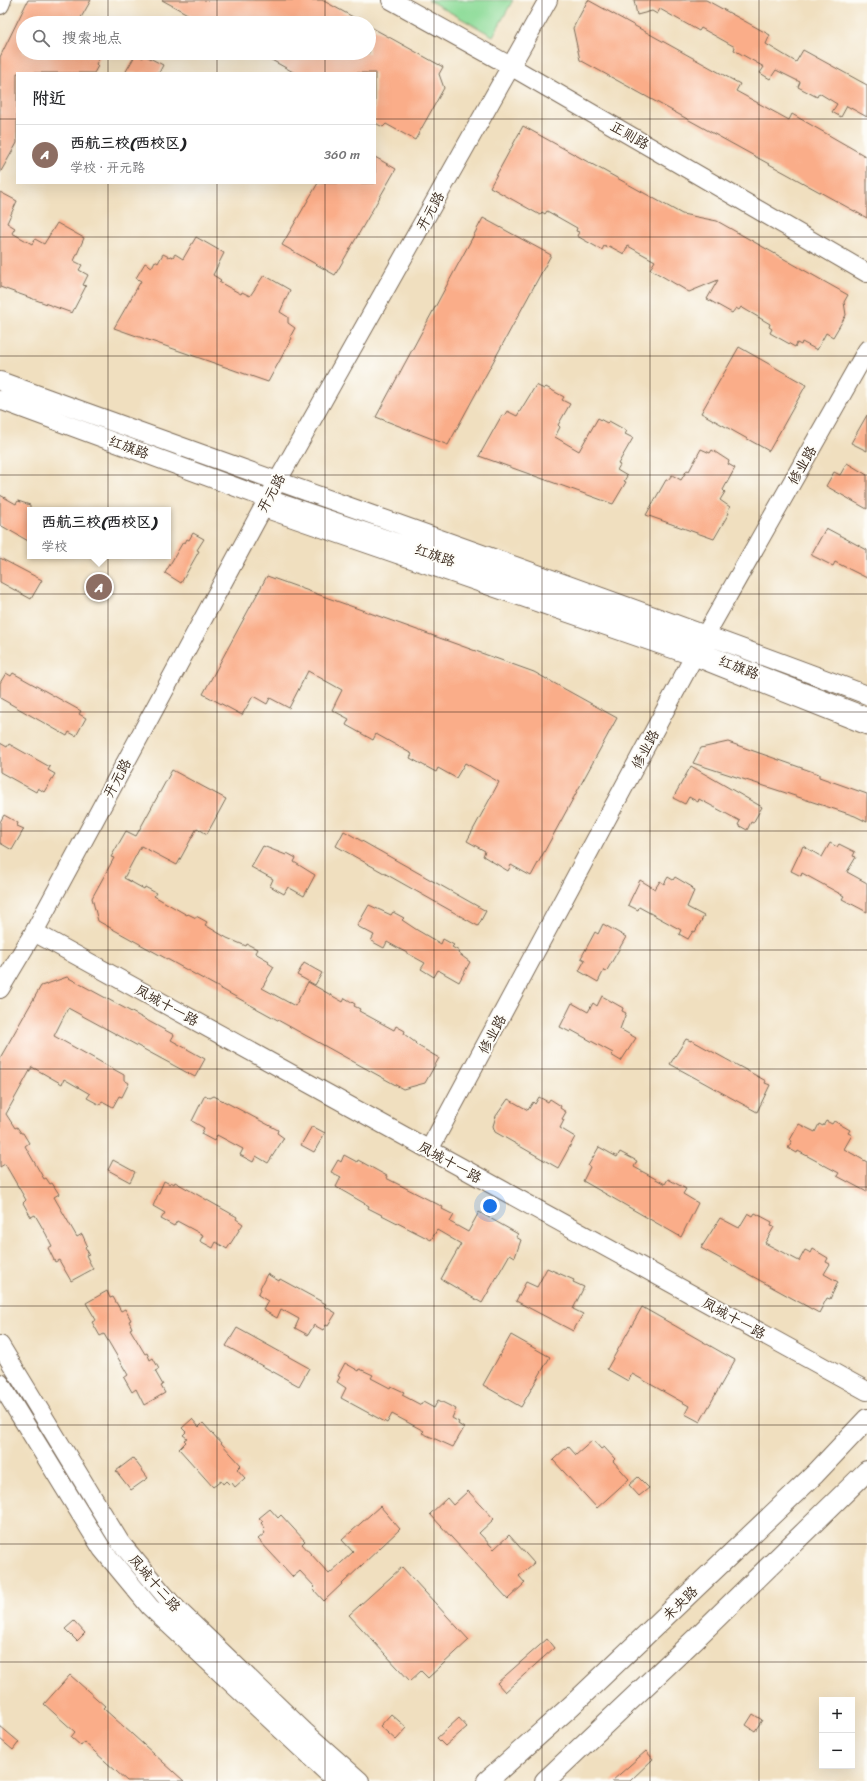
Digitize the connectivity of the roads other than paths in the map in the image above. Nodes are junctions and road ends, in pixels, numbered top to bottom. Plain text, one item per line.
1 (2, 0) edge
2 (391, 0) edge
3 (548, 0) edge
4 (0, 4) edge
5 (512, 66) junction
6 (867, 273) edge
7 (867, 350) edge
8 (0, 381) edge
9 (0, 400) edge
10 (277, 482) junction
11 (265, 504) junction
12 (706, 634) junction
13 (696, 655) junction
14 (867, 695) edge
15 (867, 717) edge
16 (867, 728) edge
17 (34, 932) junction
18 (0, 989) edge
19 (429, 1150) junction
20 (0, 1345) edge
21 (0, 1383) edge
22 (867, 1391) edge
23 (867, 1419) edge
24 (867, 1471) edge
25 (336, 1781) edge
26 (360, 1781) edge
27 (487, 1781) edge
28 (545, 1781) edge

1 - 4 street
2 - 5 street, 正则路
3 - 5 street, 开元路
5 - 6 street, 正则路
5 - 10 street, 开元路
7 - 12 street, 修业路
8 - 10 street, 红旗路
9 - 11 street, 红旗路
10 - 11 street, 开元路
10 - 12 street, 红旗路
11 - 13 street, 红旗路
11 - 17 street, 开元路
12 - 13 street, 修业路
12 - 14 street, 红旗路
13 - 15 street, 红旗路
13 - 16 street
13 - 19 street, 修业路
17 - 18 street, 开元路
17 - 19 street, 凤城十一路
19 - 22 street, 凤城十一路
20 - 26 street, 凤城十二路
21 - 25 street, 凤城十二路
23 - 27 main road, 未央路
24 - 28 main road

